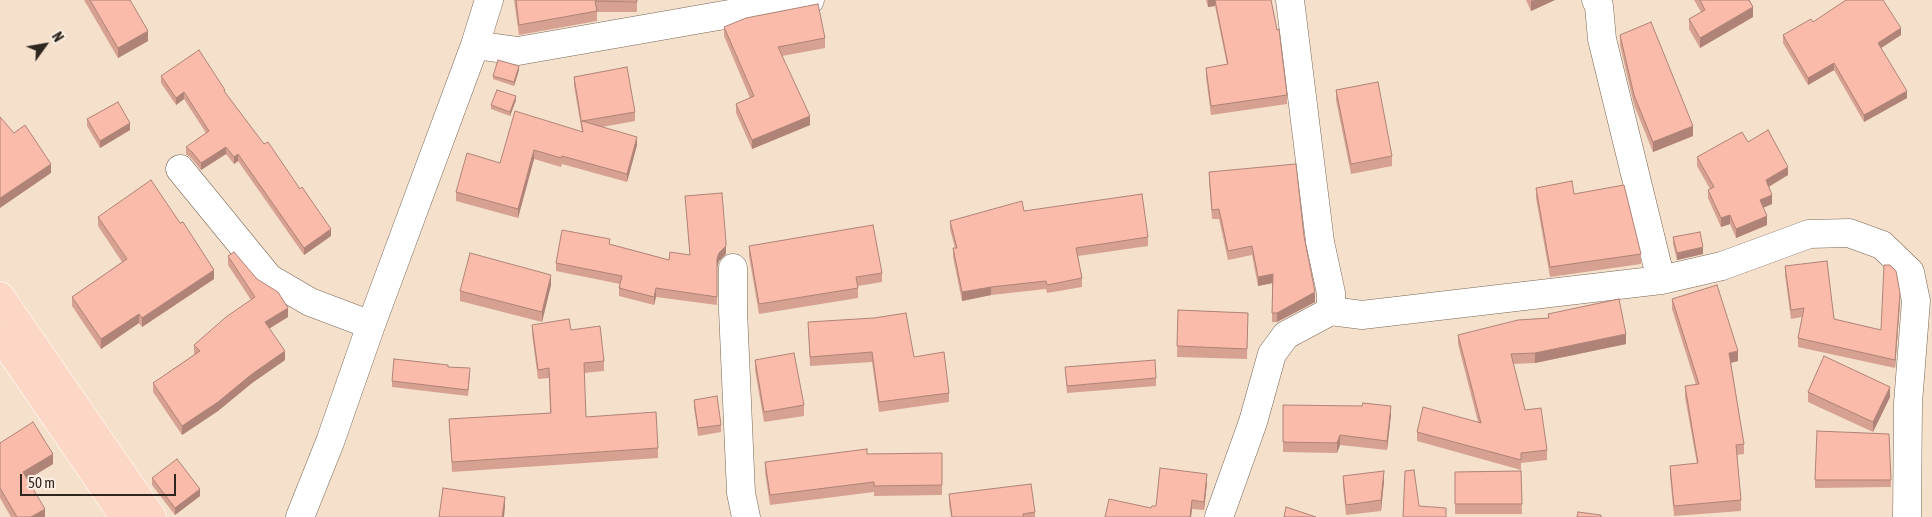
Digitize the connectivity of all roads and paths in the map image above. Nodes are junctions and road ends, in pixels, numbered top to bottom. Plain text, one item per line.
1 (810, 0) edge
2 (1290, 0) edge
3 (1596, 0) edge
4 (488, 1) edge
5 (475, 46) junction
6 (180, 169) dead end
7 (733, 268) dead end
8 (1661, 280) junction
9 (0, 296) edge
10 (1332, 311) junction
11 (371, 325) junction
12 (0, 336) edge
13 (124, 517) edge
14 (152, 517) edge
15 (300, 517) edge
16 (746, 517) edge
17 (1218, 517) edge
18 (1907, 517) edge

1 - 5 street
2 - 10 street
3 - 8 street
4 - 5 street
5 - 11 street
6 - 11 street
7 - 16 street
8 - 10 street
8 - 18 street
9 - 14 main road
10 - 17 street
11 - 15 street
12 - 13 main road

